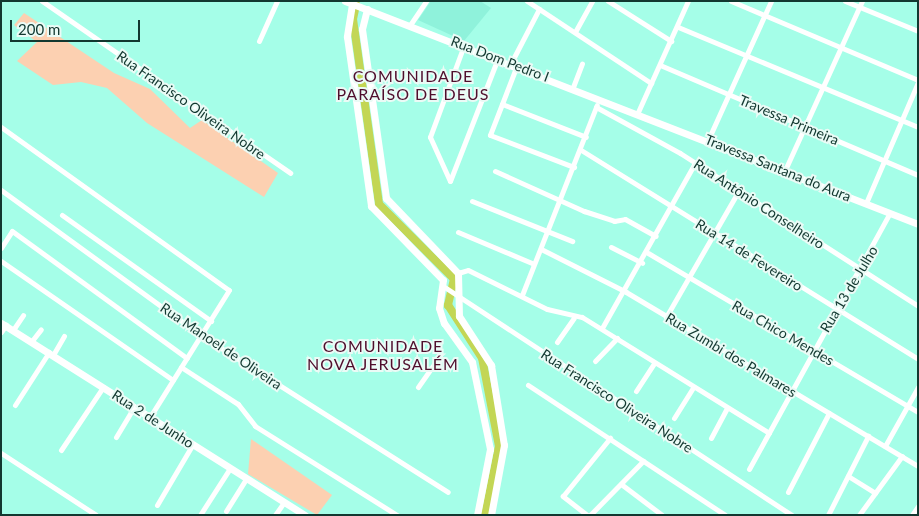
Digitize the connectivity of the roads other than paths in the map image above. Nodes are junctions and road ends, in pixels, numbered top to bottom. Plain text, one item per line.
1 (42, 1) edge
2 (277, 1) edge
3 (426, 1) edge
4 (527, 1) edge
5 (592, 1) edge
6 (608, 1) edge
7 (731, 1) edge
8 (771, 1) edge
9 (845, 1) edge
10 (862, 1) edge
11 (688, 2) edge
12 (350, 3) edge
13 (860, 7) junction
14 (365, 8) junction
15 (539, 9) junction
16 (765, 15) junction
17 (410, 25) junction
18 (678, 27) junction
19 (918, 31) edge
20 (575, 32) junction
21 (259, 41) dead end
22 (671, 41) junction
23 (464, 45) junction
24 (841, 48) junction
25 (746, 54) junction
26 (498, 58) junction
27 (514, 64) junction
28 (582, 64) dead end
29 (660, 65) junction
30 (918, 81) edge
31 (651, 83) junction
32 (823, 86) junction
33 (573, 87) junction
34 (728, 94) junction
35 (600, 98) junction
36 (502, 104) junction
37 (596, 107) junction
38 (638, 112) junction
39 (902, 120) junction
40 (1, 127) edge
41 (805, 127) junction
42 (918, 127) edge
43 (586, 137) junction
44 (708, 140) junction
45 (581, 150) junction
46 (884, 160) junction
47 (695, 163) junction
48 (574, 167) junction
49 (785, 170) junction
50 (495, 171) dead end
51 (290, 173) dead end
52 (918, 175) edge
53 (1, 190) edge
54 (739, 190) junction
55 (472, 201) dead end
56 (559, 201) junction
57 (866, 203) junction
58 (672, 207) junction
59 (890, 213) junction
60 (62, 216) dead end
61 (918, 224) edge
62 (458, 232) dead end
63 (547, 232) junction
64 (715, 233) junction
65 (656, 236) junction
66 (572, 241) dead end
67 (612, 247) dead end
68 (1, 248) edge
69 (541, 249) junction
70 (648, 253) junction
71 (1, 261) edge
72 (642, 263) junction
73 (534, 264) junction
74 (860, 270) junction
75 (458, 273) junction
76 (690, 279) junction
77 (443, 286) dead end
78 (626, 292) junction
79 (522, 295) junction
80 (457, 296) junction
81 (918, 306) edge
82 (836, 309) junction
83 (23, 314) dead end
84 (666, 317) junction
85 (574, 318) junction
86 (211, 321) junction
87 (3, 327) edge
88 (602, 328) junction
89 (41, 329) dead end
90 (13, 330) junction
91 (64, 336) dead end
92 (202, 336) junction
93 (617, 338) junction
94 (31, 342) junction
95 (557, 342) dead end
96 (813, 350) junction
97 (51, 354) junction
98 (440, 356) dead end
99 (187, 358) junction
100 (918, 359) edge
101 (595, 361) dead end
102 (654, 362) junction
103 (181, 367) junction
104 (173, 380) junction
105 (528, 386) dead end
106 (103, 387) junction
107 (418, 387) dead end
108 (693, 387) junction
109 (918, 388) edge
110 (636, 391) dead end
111 (791, 391) junction
112 (15, 406) dead end
113 (134, 407) junction
114 (909, 407) junction
115 (727, 408) junction
116 (918, 412) edge
117 (829, 413) junction
118 (150, 417) junction
119 (674, 418) dead end
120 (769, 433) junction
121 (868, 436) junction
122 (116, 437) dead end
123 (610, 438) junction
124 (711, 438) dead end
125 (193, 444) junction
126 (885, 446) junction
127 (61, 450) dead end
128 (1, 453) edge
129 (902, 456) junction
130 (643, 461) junction
131 (918, 466) edge
132 (230, 468) junction
133 (749, 469) dead end
134 (848, 476) junction
135 (247, 478) junction
136 (621, 484) junction
137 (448, 492) dead end
138 (788, 492) dead end
139 (875, 493) junction
140 (284, 502) junction
141 (157, 504) dead end
142 (918, 506) edge
143 (226, 511) dead end
144 (96, 515) edge
145 (200, 515) edge
146 (275, 515) edge
147 (305, 515) edge
148 (397, 515) edge
149 (477, 515) edge
150 (491, 515) edge
151 (589, 515) edge
152 (662, 515) edge
153 (725, 515) edge
154 (792, 515) edge
155 (828, 515) edge
156 (859, 515) edge
157 (912, 515) edge

1 - 51 street, Rua Francisco Oliveira Nobre
2 - 21 street
3 - 17 street
4 - 15 street
5 - 20 street
6 - 22 street
7 - 16 street
8 - 16 street
9 - 13 street
10 - 13 street
11 - 18 street
12 - 14 street, Rua Dom Pedro I
12 - 149 street
13 - 19 street
13 - 24 street
14 - 17 street, Rua Dom Pedro I
14 - 75 street
15 - 20 street
15 - 27 street
16 - 24 street
16 - 25 street
17 - 23 street, Rua Dom Pedro I
18 - 22 street
18 - 25 street
20 - 31 street
22 - 29 street
23 - 26 street, Rua Dom Pedro I
23 - 26 street
24 - 30 street
24 - 32 street
25 - 32 street
25 - 34 street
26 - 27 street, Rua Dom Pedro I
27 - 33 street, Rua Dom Pedro I
27 - 36 street
28 - 33 street
29 - 31 street
29 - 34 street, Travessa Primeira
30 - 39 street
31 - 38 street
32 - 39 street
32 - 41 street
33 - 35 street, Rua Dom Pedro I
34 - 41 street, Travessa Primeira
34 - 44 street
35 - 37 street
35 - 38 street, Rua Dom Pedro I
36 - 43 street
36 - 48 street
37 - 43 street
37 - 47 street, Rua Antônio Conselheiro
38 - 44 street, Travessa Santana do Aura
39 - 42 street
39 - 46 street
40 - 86 street
41 - 46 street, Travessa Primeira
41 - 49 street
43 - 45 street
44 - 49 street, Travessa Santana do Aura
45 - 48 street
45 - 58 street, Rua 14 de Fevereiro
46 - 52 street, Travessa Primeira
46 - 57 street
47 - 54 street, Rua Antônio Conselheiro
47 - 58 street
48 - 56 street
49 - 57 street, Travessa Santana do Aura
50 - 56 street
53 - 92 street, Rua Manoel de Oliveira
54 - 64 street
54 - 74 street, Rua Antônio Conselheiro
55 - 63 street
56 - 63 street
56 - 65 street
57 - 59 street, Travessa Santana do Aura
58 - 64 street, Rua 14 de Fevereiro
58 - 65 street
59 - 61 street, Travessa Santana do Aura
59 - 74 street, Rua 13 de Julho
60 - 86 street
62 - 73 street
63 - 66 street
63 - 69 street
64 - 76 street
64 - 82 street, Rua 14 de Fevereiro
65 - 70 street
67 - 72 street
68 - 99 street
69 - 73 street
69 - 78 street, Rua Zumbi dos Palmares
70 - 72 street
70 - 76 street, Rua Chico Mendes
71 - 104 street
72 - 78 street
73 - 79 street
74 - 81 street, Rua Antônio Conselheiro
74 - 82 street, Rua 13 de Julho
75 - 79 street
75 - 80 street
76 - 84 street
76 - 96 street, Rua Chico Mendes
77 - 80 street, Rua Francisco Oliveira Nobre
78 - 84 street, Rua Zumbi dos Palmares
78 - 88 street
79 - 85 street
80 - 150 street
80 - 154 street, Rua Francisco Oliveira Nobre
82 - 96 street, Rua 13 de Julho
82 - 100 street, Rua 14 de Fevereiro
83 - 90 street
84 - 111 street, Rua Zumbi dos Palmares
85 - 88 street
85 - 95 street
86 - 92 street
87 - 90 street, Rua 2 de Junho
88 - 93 street
89 - 94 street
90 - 94 street, Rua 2 de Junho
91 - 97 street
92 - 99 street
92 - 137 street, Rua Manoel de Oliveira
93 - 101 street
93 - 102 street
94 - 97 street, Rua 2 de Junho
96 - 111 street, Rua 13 de Julho
96 - 114 street, Rua Chico Mendes
97 - 106 street, Rua 2 de Junho
97 - 112 street
98 - 107 street
99 - 103 street
102 - 108 street
102 - 110 street
103 - 104 street
103 - 148 street
104 - 118 street
105 - 123 street
106 - 113 street, Rua 2 de Junho
106 - 127 street
108 - 115 street
108 - 119 street
109 - 114 street
111 - 117 street, Rua Zumbi dos Palmares
111 - 120 street, Rua 13 de Julho
113 - 118 street, Rua 2 de Junho
113 - 122 street
114 - 116 street, Rua Chico Mendes
114 - 126 street
115 - 120 street
115 - 124 street
117 - 121 street, Rua Zumbi dos Palmares
117 - 138 street
118 - 125 street, Rua 2 de Junho
120 - 133 street, Rua 13 de Julho
121 - 126 street, Rua Zumbi dos Palmares
121 - 134 street
123 - 130 street
123 - 151 street
125 - 132 street, Rua 2 de Junho
125 - 141 street
126 - 129 street, Rua Zumbi dos Palmares
128 - 144 street
129 - 131 street, Rua Zumbi dos Palmares
129 - 139 street
130 - 136 street
130 - 153 street
132 - 135 street, Rua 2 de Junho
132 - 145 street
134 - 139 street
134 - 155 street
135 - 140 street, Rua 2 de Junho
135 - 143 street
136 - 151 street
136 - 152 street
139 - 156 street
140 - 146 street
140 - 147 street, Rua 2 de Junho
142 - 157 street

